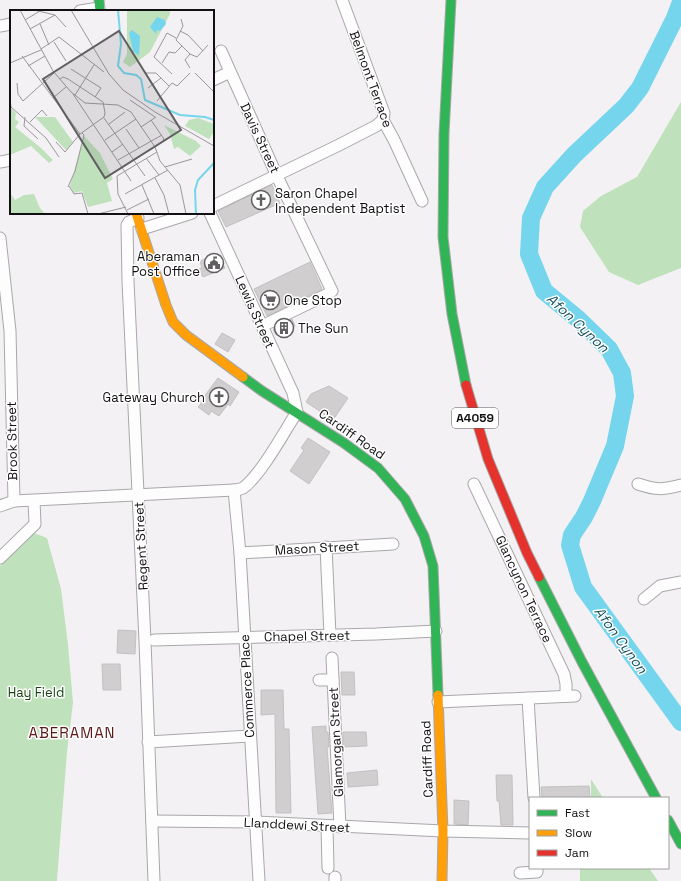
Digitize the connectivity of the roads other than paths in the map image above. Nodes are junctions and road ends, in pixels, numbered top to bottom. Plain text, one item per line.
1 (342, 0) edge
2 (451, 0) edge
3 (99, 6) edge
4 (84, 10) edge
5 (10, 24) edge
6 (0, 26) edge
7 (221, 51) dead end
8 (230, 72) junction
9 (214, 80) edge
10 (383, 120) junction
11 (10, 160) edge
12 (0, 162) edge
13 (278, 176) junction
14 (422, 201) dead end
15 (214, 206) edge
16 (189, 214) edge
17 (210, 214) edge
18 (137, 215) edge
19 (142, 229) junction
20 (0, 238) edge
21 (262, 326) junction
22 (297, 412) junction
23 (474, 484) dead end
24 (638, 484) dead end
25 (681, 485) edge
26 (234, 490) junction
27 (139, 495) junction
28 (34, 501) junction
29 (14, 502) junction
30 (0, 506) edge
31 (393, 544) dead end
32 (326, 547) junction
33 (240, 553) junction
34 (0, 558) edge
35 (681, 582) edge
36 (644, 599) dead end
37 (436, 631) junction
38 (330, 635) junction
39 (244, 637) junction
40 (154, 640) dead end
41 (332, 658) dead end
42 (319, 680) dead end
43 (333, 680) junction
44 (528, 698) junction
45 (438, 702) junction
46 (250, 736) junction
47 (148, 742) junction
48 (534, 797) edge
49 (655, 797) edge
50 (152, 821) junction
51 (256, 822) junction
52 (669, 822) edge
53 (327, 827) junction
54 (340, 827) junction
55 (443, 831) junction
56 (529, 833) edge
57 (681, 844) edge
58 (328, 868) dead end
59 (537, 869) edge
60 (520, 873) dead end
61 (154, 881) edge
62 (259, 881) edge
63 (442, 881) edge

1 - 10 street, Belmont Terrace
2 - 49 main road, A4059
3 - 4 street
5 - 6 street
7 - 8 street, Davis Street
8 - 9 street
8 - 13 street, Davis Street
10 - 13 street
10 - 14 street, Belmont Terrace
11 - 12 street
13 - 15 street
13 - 21 street, Davis Street
16 - 19 street
17 - 21 street, Lewis Street
18 - 19 main road, Cardiff Road
18 - 27 street, Regent Street
19 - 22 main road, Cardiff Road
20 - 29 street, Brook Street
21 - 22 street, Lewis Street
22 - 26 street
22 - 37 main road, Cardiff Road
23 - 44 street, Glancynon Terrace
24 - 25 street
26 - 27 street
26 - 33 street, Commerce Place
27 - 28 street
27 - 47 street, Regent Street
28 - 29 street
28 - 34 street
29 - 30 street
31 - 32 street, Mason Street
32 - 33 street, Mason Street
32 - 38 street
33 - 39 street, Commerce Place
35 - 36 street
37 - 38 street, Chapel Street
37 - 45 main road, Cardiff Road
38 - 39 street, Chapel Street
39 - 40 street, Chapel Street
39 - 46 street, Commerce Place
41 - 43 street, Glamorgan Street
42 - 43 street
43 - 54 street, Glamorgan Street
44 - 45 street
44 - 48 street
45 - 55 main road, Cardiff Road
46 - 47 street
46 - 51 street, Commerce Place
47 - 50 street, Regent Street
50 - 51 street, Llanddewi Street
50 - 61 street, Regent Street
51 - 53 street, Llanddewi Street
51 - 62 street, Commerce Place
52 - 57 main road
53 - 54 street, Llanddewi Street
53 - 58 street
54 - 55 street, Llanddewi Street
55 - 56 street, Llanddewi Street
55 - 63 main road, Cardiff Road
59 - 60 street

